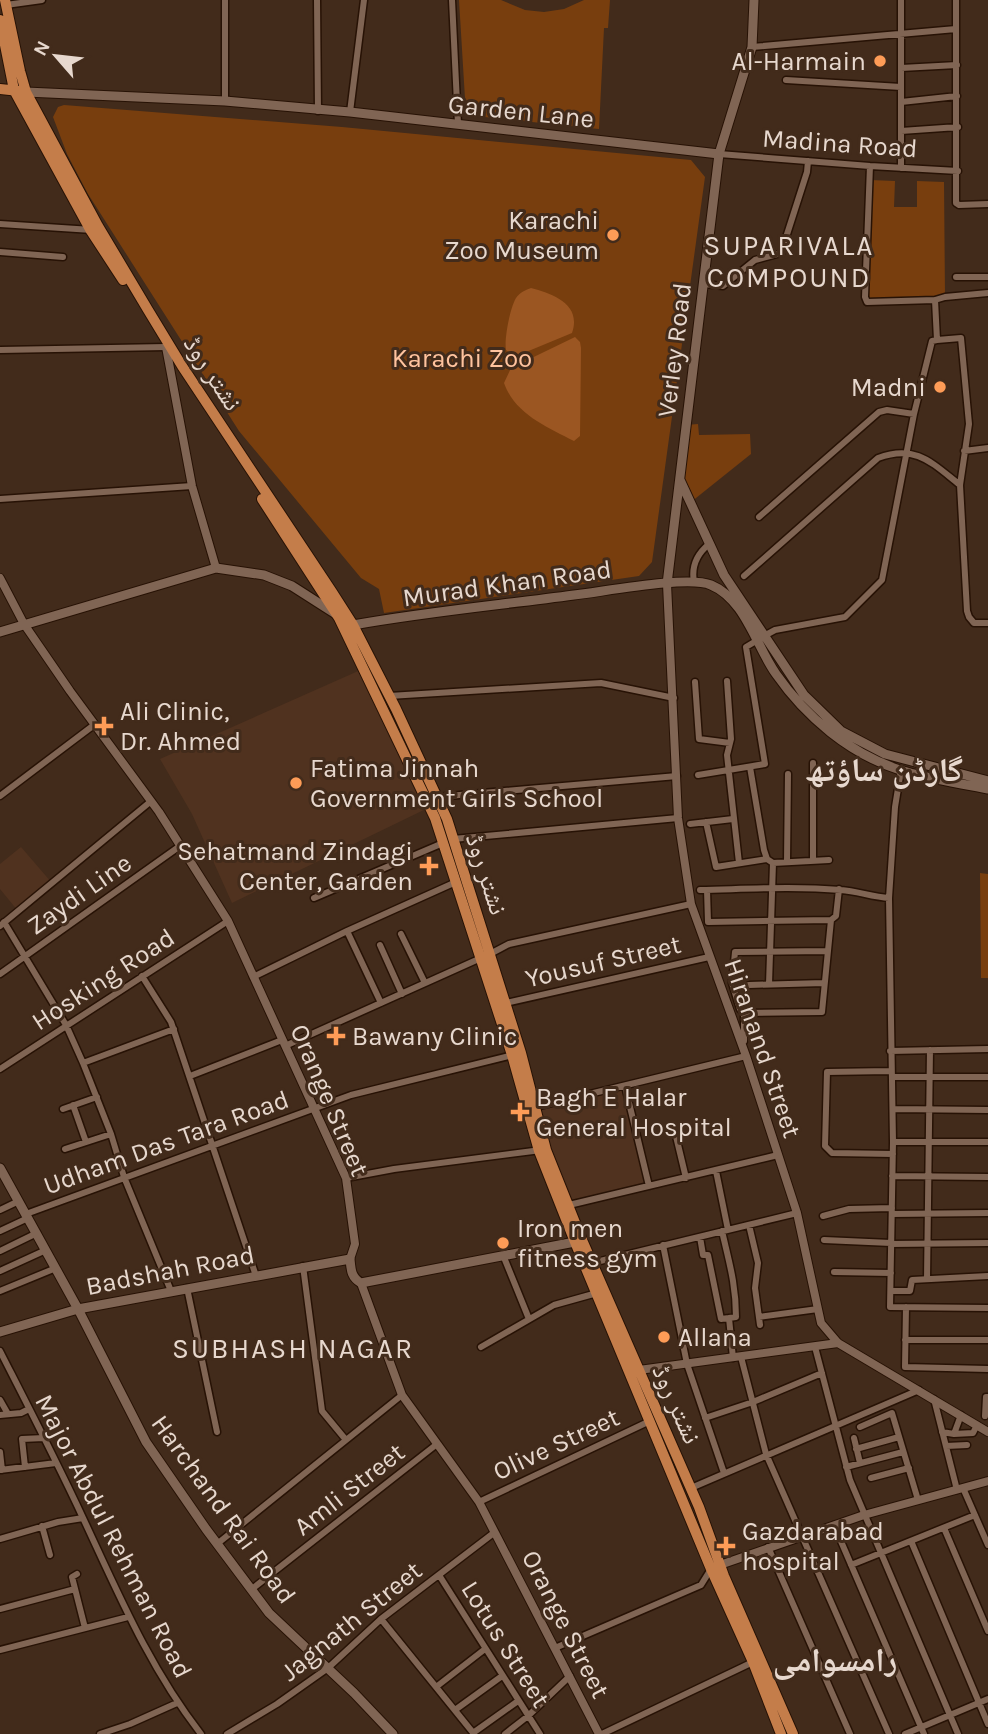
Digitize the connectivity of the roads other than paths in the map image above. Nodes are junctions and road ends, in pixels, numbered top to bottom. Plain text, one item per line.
1 (42, 0) edge
2 (225, 0) edge
3 (317, 0) edge
4 (364, 0) edge
5 (452, 0) edge
6 (754, 0) edge
7 (901, 0) edge
8 (956, 0) edge
9 (23, 1) edge
10 (6, 2) edge
11 (0, 20) edge
12 (956, 29) junction
13 (901, 34) junction
14 (752, 47) junction
15 (957, 65) junction
16 (901, 68) junction
17 (786, 80) dead end
18 (901, 86) junction
19 (0, 89) edge
20 (14, 90) junction
21 (26, 92) junction
22 (957, 96) junction
23 (225, 101) junction
24 (901, 102) junction
25 (318, 111) junction
26 (350, 112) junction
27 (458, 124) junction
28 (958, 127) junction
29 (901, 131) junction
30 (719, 154) junction
31 (808, 161) junction
32 (870, 166) junction
33 (901, 168) junction
34 (958, 171) junction
35 (988, 204) edge
36 (0, 224) edge
37 (94, 228) junction
38 (0, 252) edge
39 (63, 257) dead end
40 (956, 277) dead end
41 (988, 277) edge
42 (704, 284) junction
43 (988, 293) edge
44 (935, 300) junction
45 (937, 340) junction
46 (166, 347) junction
47 (0, 350) edge
48 (914, 414) junction
49 (988, 448) edge
50 (964, 451) junction
51 (907, 452) junction
52 (680, 479) junction
53 (960, 485) junction
54 (192, 486) junction
55 (0, 499) edge
56 (759, 517) dead end
57 (709, 544) junction
58 (216, 568) junction
59 (744, 576) dead end
60 (0, 578) edge
61 (694, 582) junction
62 (667, 584) junction
63 (339, 618) junction
64 (988, 623) edge
65 (24, 624) junction
66 (352, 625) junction
67 (0, 632) edge
68 (760, 638) junction
69 (727, 681) dead end
70 (695, 682) dead end
71 (389, 696) junction
72 (674, 698) junction
73 (94, 725) junction
74 (730, 743) junction
75 (813, 763) dead end
76 (750, 767) junction
77 (728, 770) junction
78 (901, 770) junction
79 (788, 774) dead end
80 (698, 775) dead end
81 (677, 776) junction
82 (988, 781) edge
83 (988, 789) edge
84 (0, 796) edge
85 (437, 797) junction
86 (150, 802) junction
87 (678, 818) junction
88 (733, 819) junction
89 (706, 822) junction
90 (690, 824) dead end
91 (448, 841) junction
92 (180, 846) junction
93 (829, 860) dead end
94 (770, 861) junction
95 (787, 861) junction
96 (813, 861) junction
97 (739, 863) junction
98 (456, 882) junction
99 (771, 888) junction
100 (839, 889) junction
101 (314, 898) dead end
102 (889, 898) junction
103 (691, 904) junction
104 (831, 920) junction
105 (228, 921) junction
106 (770, 921) junction
107 (2, 924) edge
108 (347, 931) junction
109 (401, 934) dead end
110 (380, 945) dead end
111 (827, 951) junction
112 (770, 952) junction
113 (24, 956) junction
114 (486, 956) junction
115 (709, 957) junction
116 (0, 974) edge
117 (142, 976) junction
118 (253, 977) junction
119 (425, 983) junction
120 (824, 983) junction
121 (769, 984) junction
122 (749, 985) dead end
123 (402, 994) junction
124 (381, 1003) junction
125 (506, 1003) junction
126 (744, 1013) junction
127 (66, 1025) junction
128 (174, 1029) junction
129 (744, 1041) dead end
130 (283, 1043) junction
131 (988, 1049) edge
132 (930, 1050) junction
133 (890, 1051) junction
134 (517, 1054) junction
135 (746, 1056) junction
136 (83, 1063) junction
137 (0, 1069) edge
138 (892, 1074) junction
139 (190, 1076) junction
140 (930, 1077) junction
141 (988, 1077) edge
142 (625, 1086) junction
143 (97, 1097) junction
144 (73, 1105) junction
145 (536, 1107) junction
146 (313, 1108) junction
147 (63, 1109) dead end
148 (893, 1109) junction
149 (929, 1109) junction
150 (988, 1110) edge
151 (674, 1128) dead end
152 (111, 1134) junction
153 (86, 1142) junction
154 (893, 1142) junction
155 (929, 1142) junction
156 (988, 1142) edge
157 (212, 1145) junction
158 (65, 1149) dead end
159 (543, 1150) junction
160 (893, 1154) junction
161 (778, 1155) junction
162 (716, 1171) junction
163 (1, 1172) edge
164 (892, 1176) junction
165 (124, 1177) junction
166 (928, 1177) junction
167 (988, 1177) edge
168 (346, 1178) junction
169 (685, 1178) junction
170 (10, 1186) junction
171 (649, 1186) junction
172 (0, 1190) edge
173 (19, 1201) junction
174 (569, 1205) junction
175 (0, 1210) edge
176 (892, 1211) junction
177 (797, 1213) junction
178 (988, 1213) edge
179 (928, 1214) junction
180 (27, 1216) junction
181 (823, 1216) dead end
182 (749, 1225) junction
183 (0, 1231) edge
184 (725, 1231) junction
185 (37, 1233) junction
186 (700, 1237) junction
187 (824, 1240) dead end
188 (578, 1241) junction
189 (891, 1243) junction
190 (927, 1244) junction
191 (988, 1244) edge
192 (663, 1245) junction
193 (46, 1250) junction
194 (0, 1251) edge
195 (503, 1255) junction
196 (350, 1259) junction
197 (592, 1263) junction
198 (303, 1266) junction
199 (56, 1268) junction
200 (0, 1271) edge
201 (834, 1272) dead end
202 (891, 1273) junction
203 (256, 1276) junction
204 (988, 1276) edge
205 (927, 1279) junction
206 (361, 1283) junction
207 (187, 1289) junction
208 (0, 1291) edge
209 (171, 1291) junction
210 (891, 1291) junction
211 (597, 1293) junction
212 (906, 1307) junction
213 (988, 1308) edge
214 (78, 1309) junction
215 (818, 1309) junction
216 (729, 1318) junction
217 (529, 1319) junction
218 (0, 1332) edge
219 (905, 1340) junction
220 (988, 1340) edge
221 (838, 1343) junction
222 (481, 1347) dead end
223 (815, 1347) junction
224 (0, 1351) edge
225 (737, 1357) junction
226 (687, 1364) junction
227 (905, 1367) junction
228 (988, 1368) edge
229 (639, 1370) junction
230 (822, 1373) junction
231 (898, 1377) junction
232 (919, 1390) junction
233 (402, 1395) junction
234 (988, 1397) edge
235 (933, 1399) junction
236 (0, 1400) edge
237 (753, 1402) junction
238 (29, 1409) junction
239 (4, 1414) edge
240 (961, 1415) junction
241 (985, 1416) dead end
242 (705, 1418) junction
243 (650, 1421) junction
244 (836, 1425) junction
245 (977, 1425) junction
246 (860, 1427) dead end
247 (217, 1432) dead end
248 (942, 1432) junction
249 (988, 1432) edge
250 (954, 1434) junction
251 (899, 1437) junction
252 (44, 1438) junction
253 (854, 1438) dead end
254 (346, 1440) junction
255 (437, 1444) junction
256 (967, 1445) dead end
257 (946, 1446) junction
258 (856, 1449) junction
259 (0, 1452) edge
260 (903, 1452) junction
261 (766, 1454) junction
262 (56, 1463) junction
263 (860, 1463) junction
264 (25, 1467) junction
265 (846, 1467) junction
266 (909, 1468) junction
267 (1, 1470) edge
268 (724, 1473) junction
269 (870, 1478) dead end
270 (988, 1481) edge
271 (691, 1488) junction
272 (960, 1489) junction
273 (918, 1500) junction
274 (479, 1502) junction
275 (864, 1515) junction
276 (975, 1515) junction
277 (83, 1518) junction
278 (834, 1525) junction
279 (43, 1526) junction
280 (944, 1528) junction
281 (984, 1528) edge
282 (495, 1532) junction
283 (803, 1536) junction
284 (0, 1539) edge
285 (911, 1541) junction
286 (217, 1544) junction
287 (988, 1545) edge
288 (768, 1548) junction
289 (881, 1553) junction
290 (50, 1555) dead end
291 (851, 1565) junction
292 (716, 1567) junction
293 (78, 1574) dead end
294 (439, 1575) junction
295 (75, 1589) junction
296 (252, 1589) junction
297 (0, 1609) edge
298 (128, 1617) junction
299 (381, 1619) junction
300 (85, 1628) junction
301 (988, 1631) edge
302 (555, 1648) junction
303 (485, 1649) junction
304 (0, 1650) edge
305 (754, 1662) junction
306 (328, 1668) junction
307 (502, 1676) junction
308 (570, 1676) junction
309 (436, 1687) junction
310 (988, 1699) edge
311 (518, 1701) junction
312 (177, 1703) junction
313 (979, 1703) junction
314 (455, 1710) junction
315 (950, 1715) junction
316 (528, 1716) junction
317 (988, 1724) edge
318 (923, 1731) edge
319 (100, 1734) edge
320 (201, 1734) edge
321 (227, 1734) edge
322 (393, 1734) edge
323 (474, 1734) edge
324 (505, 1734) edge
325 (540, 1734) edge
326 (600, 1734) edge
327 (780, 1734) edge
328 (793, 1734) edge
329 (850, 1734) edge
330 (889, 1734) edge
331 (905, 1734) edge
332 (958, 1734) edge

1 - 9 street
2 - 23 street
3 - 25 street
4 - 26 street
5 - 27 street
6 - 14 main road, Verley Road
7 - 13 street
8 - 12 street
9 - 10 street
10 - 21 main road, نشتر روڈ
11 - 20 main road, نشتر روڈ
12 - 13 street
12 - 15 street
13 - 14 street
13 - 16 street
14 - 30 main road, Verley Road
15 - 16 street
15 - 22 street
16 - 18 street
17 - 18 street
18 - 24 street
19 - 20 main road
20 - 21 main road
20 - 37 main road, نشتر روڈ
21 - 23 main road, Garden Lane
21 - 37 main road, نشتر روڈ
22 - 24 street
22 - 28 street
23 - 25 main road, Garden Lane
24 - 29 street
25 - 26 main road, Garden Lane
26 - 27 main road, Garden Lane
27 - 30 main road, Garden Lane
28 - 29 street
28 - 34 street
29 - 33 street
30 - 31 street, Madina Road
30 - 42 main road, Verley Road
31 - 32 street, Madina Road
31 - 42 street
32 - 33 street, Madina Road
32 - 44 street
33 - 34 street, Madina Road
34 - 35 street
36 - 37 street
37 - 46 main road, نشتر روڈ
37 - 66 main road, نشتر روڈ
38 - 39 street
40 - 41 street
42 - 52 main road, Verley Road
43 - 44 street
44 - 45 street
45 - 48 street
45 - 50 street
46 - 47 street
46 - 54 street
46 - 63 main road, نشتر روڈ
48 - 51 street
48 - 56 street
49 - 50 street
50 - 53 street
51 - 53 street
51 - 59 street
51 - 68 street
52 - 57 main road
52 - 62 main road, Verley Road
53 - 64 street
54 - 55 street
54 - 58 street
57 - 61 street
57 - 68 main road
58 - 63 main road
58 - 65 main road
60 - 65 street, Orange Street
61 - 62 main road, Murad Khan Road
61 - 68 main road
62 - 66 main road, Murad Khan Road
62 - 72 street, Hiranand Street
63 - 66 main road
63 - 91 main road, نشتر روڈ
65 - 67 main road
65 - 73 street, Orange Street
66 - 71 main road, نشتر روڈ
68 - 76 street
68 - 78 main road
68 - 82 main road
69 - 74 street
70 - 74 street
71 - 72 street
71 - 85 main road, نشتر روڈ
72 - 81 street, Hiranand Street
73 - 84 street
73 - 86 street, Orange Street
74 - 77 street
75 - 96 street
76 - 77 street
76 - 94 street
77 - 80 street
77 - 88 street
78 - 83 main road
78 - 102 street
79 - 95 street
81 - 85 street
81 - 87 street, Hiranand Street
85 - 91 main road, نشتر روڈ
86 - 92 street, Orange Street
86 - 107 street
87 - 91 street
87 - 103 street, Hiranand Street
88 - 89 street
88 - 97 street
89 - 90 street
89 - 97 street
91 - 98 main road, نشتر روڈ
91 - 101 street
91 - 114 main road, نشتر روڈ
92 - 105 street, Orange Street
92 - 113 street, Zaydi Line
93 - 96 street
94 - 95 street
94 - 97 street
94 - 99 street
95 - 96 street
98 - 108 street
98 - 114 main road, نشتر روڈ
99 - 100 street
99 - 106 street
99 - 106 street
100 - 102 street
100 - 104 street
102 - 133 street
103 - 114 street
103 - 115 street, Hiranand Street
104 - 106 street
104 - 111 street
105 - 117 street, Hosking Road
105 - 118 street, Orange Street
106 - 112 street
107 - 113 street
108 - 118 street
108 - 124 street
109 - 119 street
110 - 123 street
111 - 112 street
111 - 120 street
112 - 121 street
112 - 126 street
113 - 116 street, Zaydi Line
113 - 127 street
114 - 119 street
114 - 125 main road, نشتر روڈ
114 - 134 main road, نشتر روڈ
115 - 125 street, Yousuf Street
115 - 135 street, Hiranand Street
117 - 127 street, Hosking Road
117 - 128 street
118 - 130 street, Orange Street
119 - 123 street
120 - 121 street
120 - 126 street
121 - 122 street
123 - 124 street
124 - 130 street
125 - 134 main road, نشتر روڈ
126 - 129 street
127 - 136 street
127 - 137 street, Hosking Road
128 - 136 street
128 - 139 street
130 - 139 street
130 - 146 street, Orange Street
131 - 132 street
132 - 133 street
132 - 140 street
133 - 138 street
134 - 145 main road, نشتر روڈ
134 - 146 street, Udham Das Tara Road
134 - 159 main road, نشتر روڈ
135 - 142 street
135 - 161 street, Hiranand Street
136 - 143 street
138 - 140 street
138 - 148 street
138 - 160 street
139 - 157 street
140 - 141 street
140 - 149 street
142 - 145 street
142 - 171 street
143 - 144 street
143 - 152 street
144 - 147 street
144 - 153 street
145 - 159 main road, نشتر روڈ
146 - 157 street, Udham Das Tara Road
146 - 168 street, Orange Street
148 - 149 street
148 - 154 street
149 - 150 street
149 - 155 street
151 - 169 street
152 - 153 street
152 - 165 street
153 - 158 street
154 - 155 street
154 - 160 street
155 - 156 street
155 - 166 street
157 - 165 street, Udham Das Tara Road
157 - 203 street
159 - 168 street
159 - 174 main road, نشتر روڈ
159 - 188 main road, نشتر روڈ
160 - 164 street
161 - 162 street
161 - 177 street, Hiranand Street
162 - 169 street
162 - 184 street
163 - 170 main road, Harchand Rai Road
164 - 166 street
164 - 176 street
165 - 180 street, Udham Das Tara Road
165 - 209 street
166 - 167 street
166 - 179 street
168 - 196 street, Orange Street
169 - 171 street
170 - 172 street
170 - 173 main road, Harchand Rai Road
171 - 174 street
173 - 175 street
173 - 180 main road, Harchand Rai Road
174 - 188 main road, نشتر روڈ
176 - 179 street
176 - 181 street
176 - 189 street
177 - 182 street
177 - 215 street, Hiranand Street
178 - 179 street
179 - 190 street
180 - 183 street, Udham Das Tara Road
180 - 185 main road, Harchand Rai Road
182 - 184 street
182 - 215 street
184 - 186 street
184 - 216 street
185 - 193 main road, Harchand Rai Road
185 - 194 street
186 - 192 street
186 - 216 street
187 - 189 street
188 - 195 main road
188 - 197 main road, نشتر روڈ
188 - 211 main road, نشتر روڈ
189 - 190 street
189 - 202 street
190 - 191 street
190 - 205 street
192 - 197 street
192 - 226 street
193 - 199 main road, Harchand Rai Road
193 - 200 street
195 - 206 main road
195 - 217 street
196 - 198 main road, Badshah Road
196 - 206 main road, Orange Street
197 - 229 main road, نشتر روڈ
198 - 203 main road, Badshah Road
198 - 254 street
199 - 208 street
199 - 214 main road, Harchand Rai Road
201 - 202 street
202 - 210 street
203 - 207 main road, Badshah Road
204 - 205 street
205 - 210 street
206 - 233 street, Orange Street
207 - 209 main road, Badshah Road
207 - 247 street
209 - 214 main road, Badshah Road
210 - 212 street
211 - 217 street
211 - 243 main road, نشتر روڈ
212 - 213 street
212 - 219 street
214 - 218 main road, Badshah Road
214 - 286 main road, Harchand Rai Road
215 - 221 street, Hiranand Street
216 - 225 street
217 - 222 street
219 - 220 street
219 - 227 street
221 - 223 street
221 - 231 street, Hiranand Street
223 - 225 street
223 - 230 street
224 - 238 street, Major Abdul Rehman Road
225 - 226 street
225 - 237 street
226 - 229 street
226 - 242 street
227 - 228 street
227 - 231 street
229 - 271 main road, نشتر روڈ
230 - 237 street
230 - 244 street
231 - 232 street, Hiranand Street
232 - 235 street, Hiranand Street
232 - 244 street
233 - 254 street
233 - 255 street, Orange Street
234 - 241 street
235 - 240 street, Hiranand Street
235 - 248 street
236 - 239 street
237 - 242 street
237 - 261 street
238 - 239 street
238 - 252 street, Major Abdul Rehman Road
240 - 245 street, Hiranand Street
240 - 250 street
242 - 268 street
243 - 274 street, Olive Street
243 - 292 main road, نشتر روڈ
244 - 261 street
244 - 265 street
245 - 249 street, Hiranand Street
245 - 250 street
246 - 251 street
248 - 250 street
248 - 257 street
251 - 258 street
251 - 260 street
252 - 262 street, Major Abdul Rehman Road
252 - 264 street
253 - 258 street
254 - 286 street
255 - 274 street, Orange Street
255 - 296 street, Amli Street
256 - 257 street
257 - 272 street
258 - 263 street
259 - 267 street
260 - 263 street
260 - 266 street
261 - 268 street
261 - 283 street
262 - 264 street
262 - 277 street, Major Abdul Rehman Road
263 - 265 street
264 - 267 street
265 - 275 street
266 - 269 street
266 - 273 street
268 - 271 street
270 - 272 street
271 - 292 main road, نشتر روڈ
272 - 273 street
272 - 276 street
273 - 275 street
274 - 282 street, Orange Street
275 - 278 street
275 - 289 street
276 - 280 street
276 - 281 street
277 - 279 street
277 - 298 street, Major Abdul Rehman Road
278 - 283 street
278 - 291 street
279 - 284 street
279 - 290 street
280 - 285 street
280 - 301 street
281 - 287 street
282 - 294 street, Jagnath Street
282 - 302 street, Orange Street
283 - 288 street
283 - 330 street
285 - 289 street
285 - 313 street
286 - 296 main road, Harchand Rai Road
288 - 292 street
288 - 329 street
289 - 291 street
289 - 315 street
291 - 318 street
292 - 302 street
292 - 305 main road, نشتر روڈ
292 - 328 main road, نشتر روڈ
293 - 295 street
294 - 299 street, Jagnath Street
294 - 303 street, Lotus Street
295 - 297 street
295 - 300 street
296 - 306 main road, Harchand Rai Road
298 - 300 street
298 - 312 street, Major Abdul Rehman Road
299 - 306 street, Jagnath Street
299 - 309 street
300 - 304 street
302 - 308 street, Orange Street
303 - 307 street, Lotus Street
303 - 309 street
305 - 326 street
305 - 327 main road, نشتر روڈ
306 - 321 street, Jagnath Street
306 - 322 main road, Harchand Rai Road
307 - 311 street, Lotus Street
307 - 314 street
308 - 316 street
308 - 326 street, Orange Street
309 - 314 street
310 - 313 street
311 - 316 street, Lotus Street
311 - 323 street
312 - 319 street
312 - 320 street, Major Abdul Rehman Road
313 - 315 street
313 - 317 street
314 - 323 street
315 - 318 street
315 - 332 street
316 - 324 street
316 - 325 street, Lotus Street
318 - 331 street

